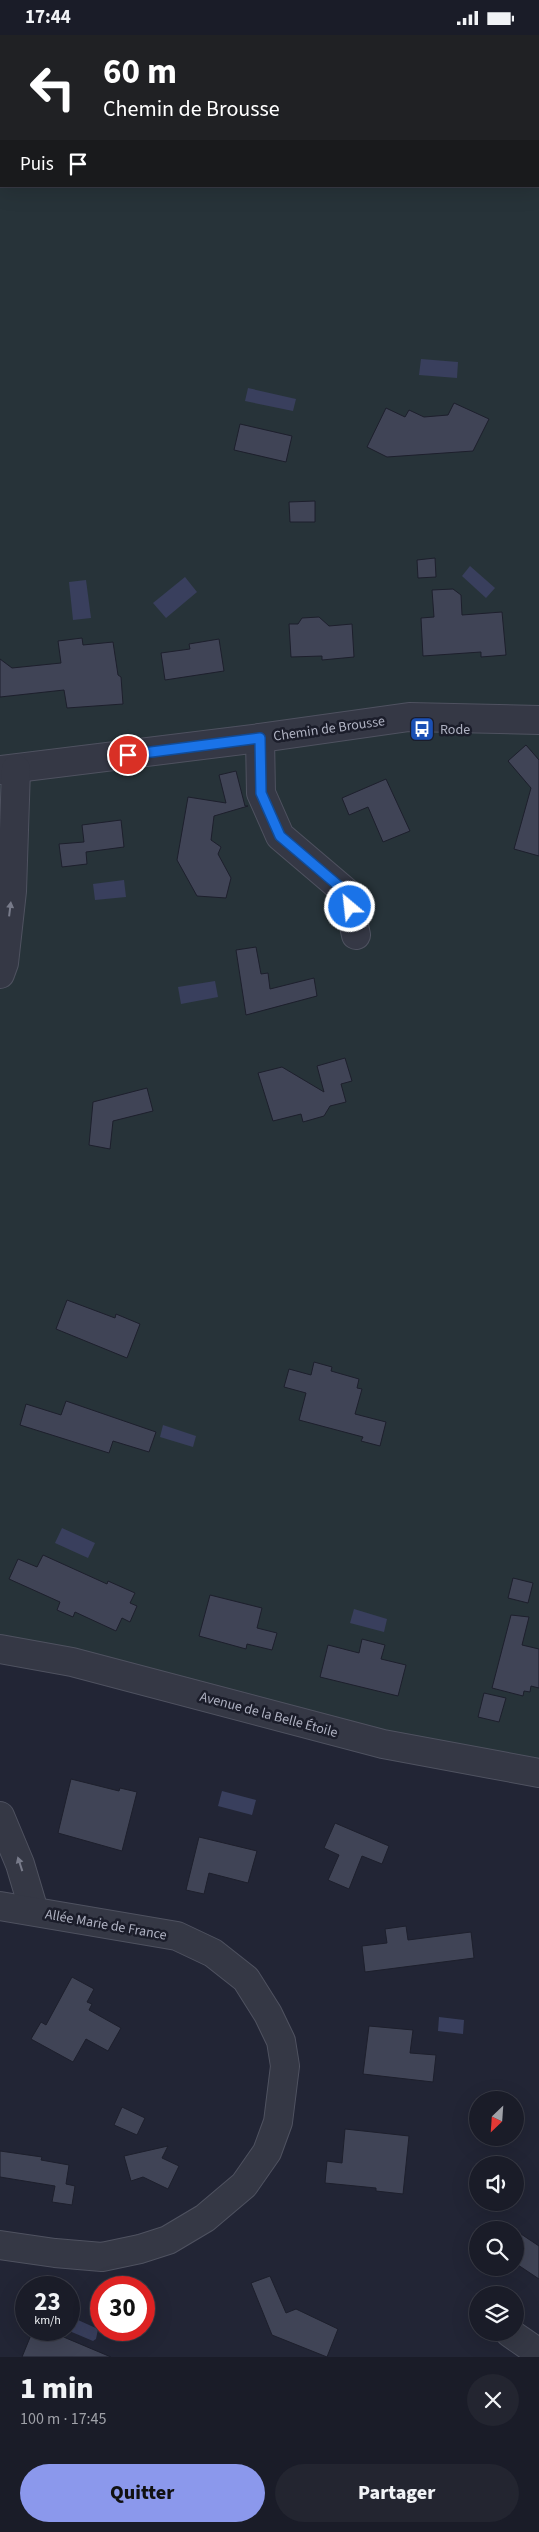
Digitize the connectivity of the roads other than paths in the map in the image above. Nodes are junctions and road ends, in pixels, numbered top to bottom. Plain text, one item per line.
1 (539, 720) edge
2 (260, 738) junction
3 (8, 769) edge
4 (356, 935) dead end
5 (0, 974) edge
6 (0, 1649) edge
7 (539, 1773) edge
8 (0, 1816) edge
9 (0, 1906) edge
10 (34, 1911) junction
11 (0, 2245) edge
12 (522, 2341) edge
13 (539, 2353) edge

1 - 2 street, Chemin de Brousse
2 - 3 street, Chemin de Brousse
2 - 4 street
5 -> 3 street
6 - 7 street, Avenue de la Belle Étoile
10 -> 8 street, Allée Marie de France
9 - 10 street, Allée Marie de France
10 - 11 street, Allée Marie de France
12 - 13 street

